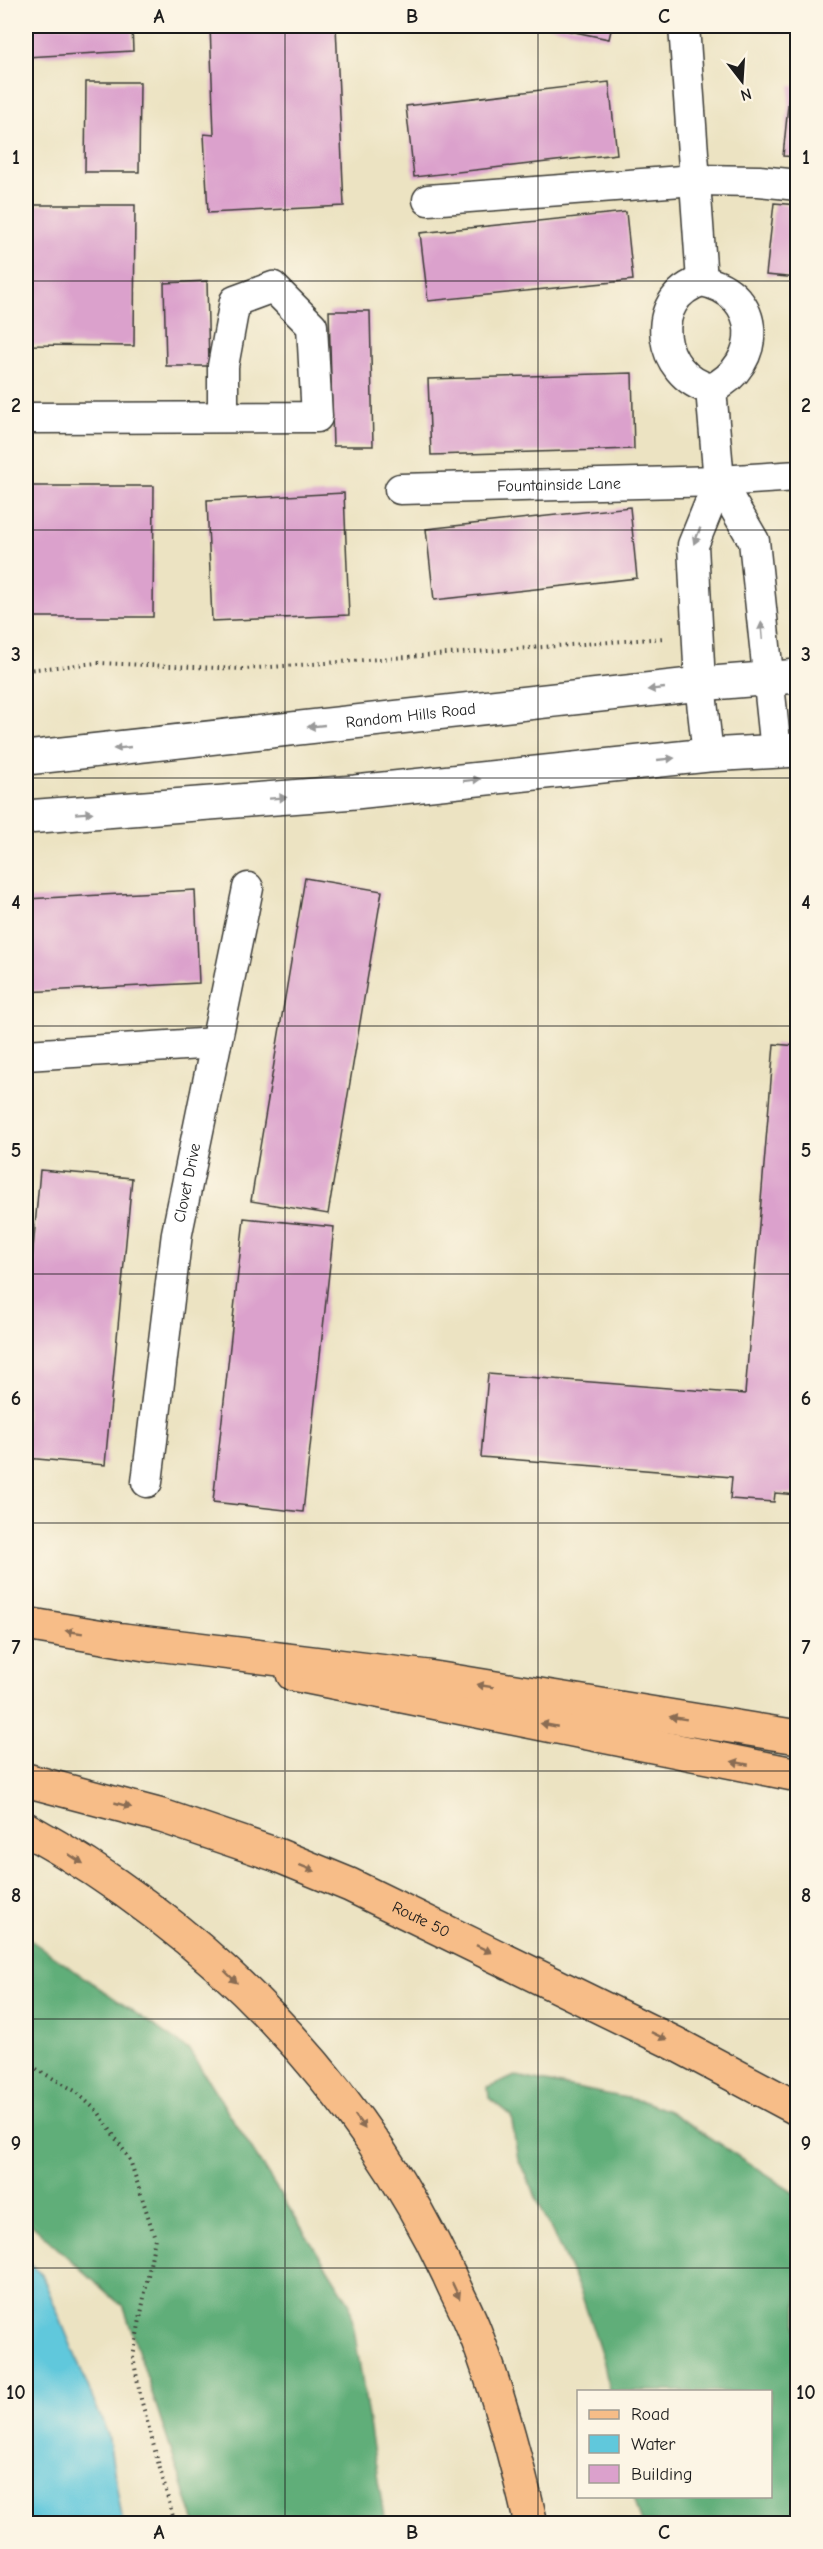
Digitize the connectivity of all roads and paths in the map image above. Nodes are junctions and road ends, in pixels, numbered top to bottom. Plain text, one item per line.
1 (684, 26) edge
2 (695, 180) junction
3 (798, 185) edge
4 (428, 200) dead end
5 (702, 281) junction
6 (711, 389) junction
7 (223, 415) junction
8 (26, 418) edge
9 (798, 476) edge
10 (719, 482) junction
11 (400, 489) dead end
12 (698, 635) junction
13 (26, 670) edge
14 (782, 677) edge
15 (700, 684) junction
16 (787, 751) edge
17 (708, 755) junction
18 (26, 758) edge
19 (26, 818) edge
20 (248, 888) dead end
21 (216, 1043) junction
22 (26, 1055) edge
23 (147, 1482) dead end
24 (26, 1624) edge
25 (123, 1640) junction
26 (798, 1737) edge
27 (798, 1774) edge
28 (26, 1780) edge
29 (26, 1829) edge
30 (26, 2063) edge
31 (798, 2109) edge
32 (175, 2523) edge
33 (531, 2523) edge

1 - 2 street
2 - 3 street
2 - 4 street
2 - 5 street
5 - 6 street
5 - 6 street
6 - 10 street
7 - 7 street
7 - 8 street
9 - 10 street, Fountainside Lane
10 - 11 street, Fountainside Lane
10 -> 12 street
14 -> 10 street
12 - 13 path
12 - 15 street
14 - 15 street, Random Hills Road
14 - 16 street
15 - 17 street
15 -> 18 street, Random Hills Road
16 - 17 street
19 -> 17 street
20 - 21 street, Clovet Drive
21 - 22 street
21 - 23 street, Clovet Drive
25 -> 24 main road
26 -> 25 main road
27 -> 25 main road
28 -> 31 main road, Route 50
29 -> 33 main road
30 - 32 path

